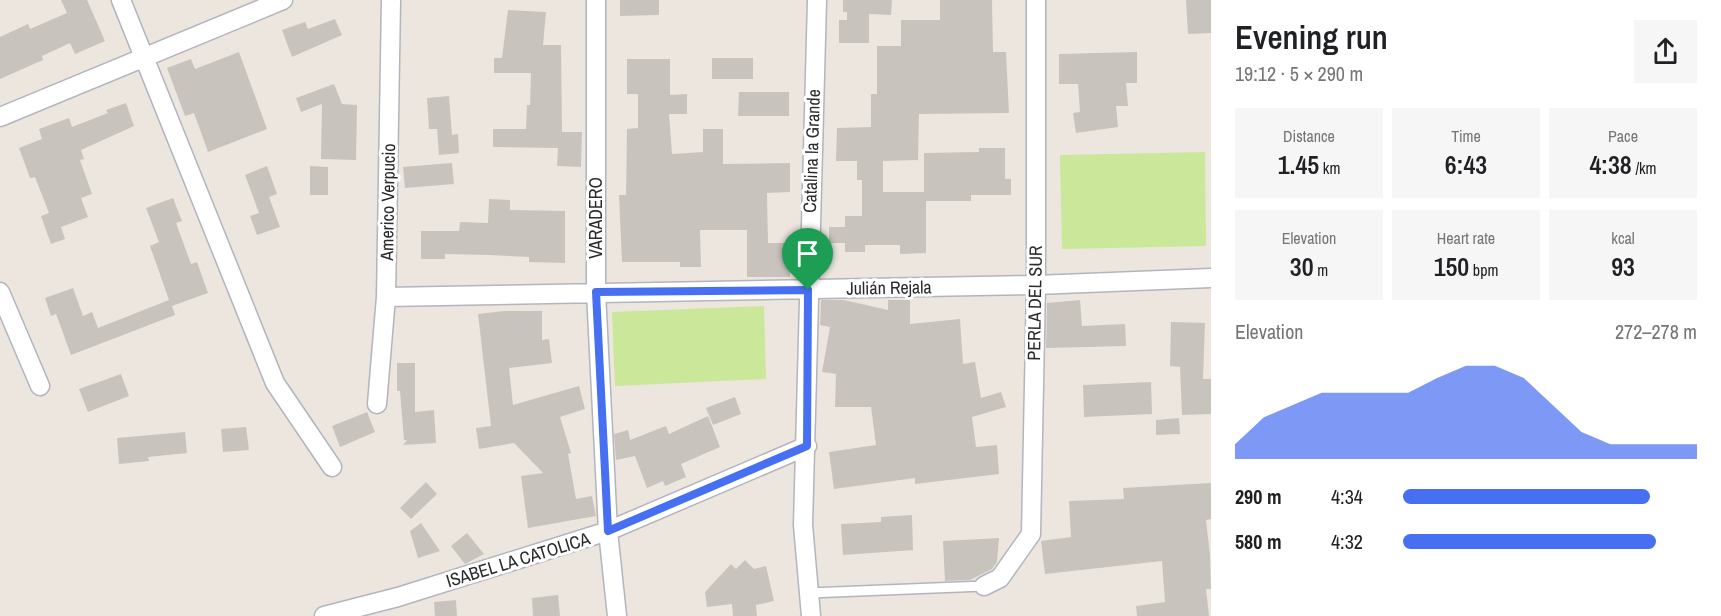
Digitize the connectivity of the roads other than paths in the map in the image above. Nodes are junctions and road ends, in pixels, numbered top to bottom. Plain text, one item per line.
1 (121, 0) edge
2 (283, 0) edge
3 (391, 0) edge
4 (596, 0) edge
5 (817, 0) edge
6 (1036, 0) edge
7 (144, 57) junction
8 (0, 117) edge
9 (1211, 278) edge
10 (1036, 285) junction
11 (808, 290) junction
12 (0, 292) edge
13 (596, 292) junction
14 (386, 297) junction
15 (40, 386) dead end
16 (377, 404) dead end
17 (807, 446) junction
18 (332, 467) dead end
19 (608, 531) junction
20 (984, 586) joint
21 (809, 593) junction
22 (324, 616) edge
23 (617, 616) edge
24 (811, 616) edge

1 - 7 street
2 - 7 street
3 - 14 street, Americo Verpucio
4 - 13 street, VARADERO
5 - 11 street, Catalina la Grande
6 - 10 street, PERLA DEL SUR
7 - 8 street
7 - 18 street
9 - 10 street, Julián Rejala
10 - 11 street, Julián Rejala
10 - 20 street, PERLA DEL SUR
11 - 13 street, Julián Rejala
11 - 17 street, Catalina la Grande
12 - 15 street
13 - 14 street, Julián Rejala
13 - 19 street, VARADERO
14 - 16 street, Americo Verpucio
17 - 19 street, ISABEL LA CATOLICA
17 - 21 street, Catalina la Grande
19 - 22 street, ISABEL LA CATOLICA
19 - 23 street, VARADERO
20 - 21 lane
21 - 24 street, Catalina la Grande

